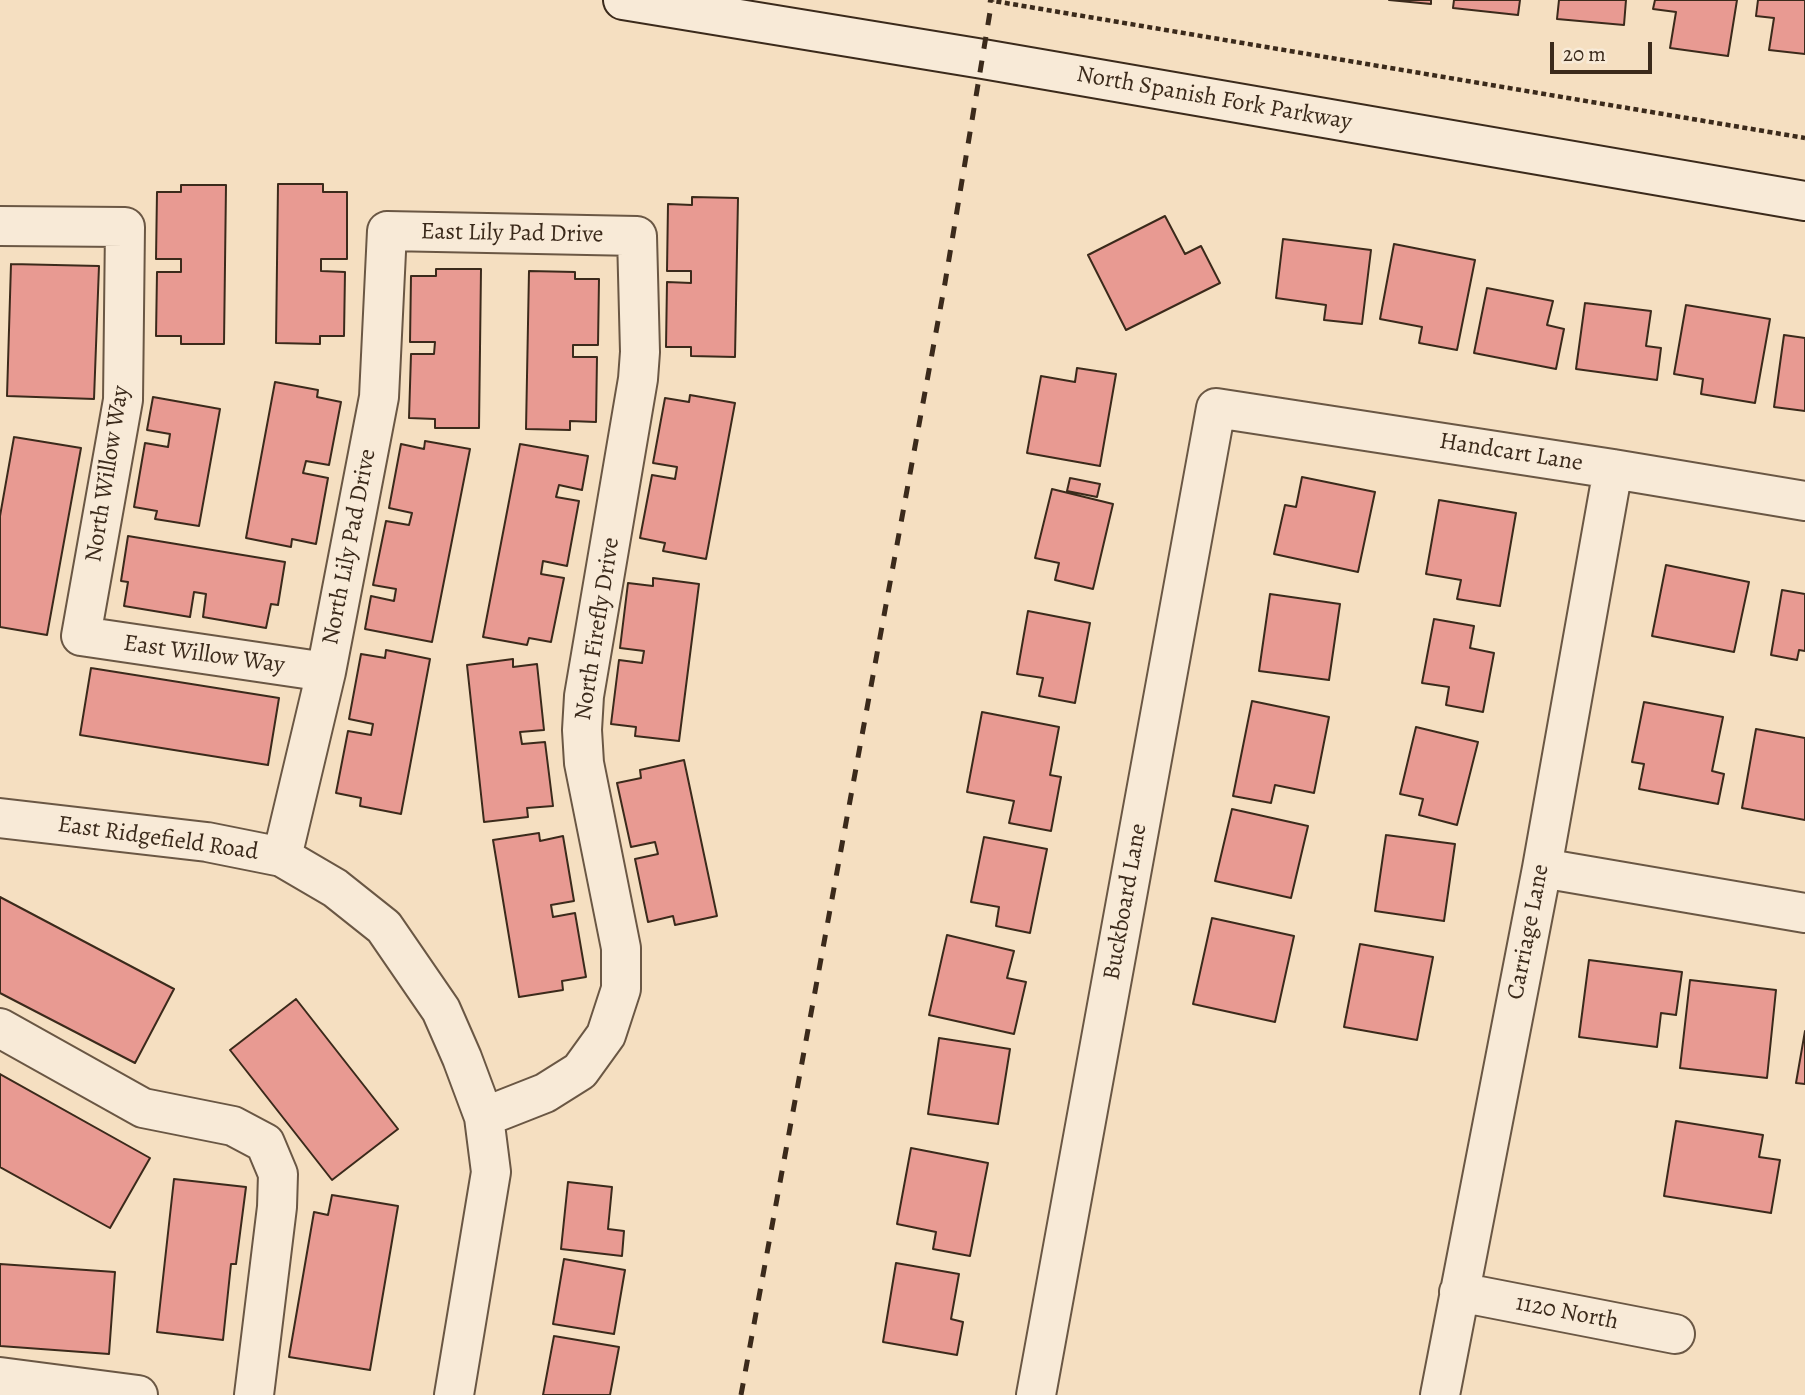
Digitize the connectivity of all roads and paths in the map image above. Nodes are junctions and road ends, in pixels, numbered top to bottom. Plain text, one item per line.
1 (623, 0) edge
2 (988, 0) edge
3 (1805, 138) edge
4 (1805, 201) edge
5 (0, 226) edge
6 (387, 231) joint
7 (638, 236) joint
8 (1216, 408) joint
9 (1613, 469) junction
10 (1805, 501) edge
11 (81, 636) joint
12 (326, 672) junction
13 (0, 818) edge
14 (282, 858) junction
15 (1542, 868) junction
16 (1805, 913) edge
17 (0, 1028) edge
18 (484, 1117) junction
19 (1460, 1292) junction
20 (1675, 1334) dead end
21 (0, 1377) edge
22 (138, 1395) edge
23 (254, 1395) edge
24 (454, 1395) edge
25 (1036, 1395) edge
26 (1440, 1395) edge

1 - 4 street, North Spanish Fork Parkway
2 - 3 path
5 - 11 street, North Willow Way
6 - 7 street, East Lily Pad Drive
6 - 12 street, North Lily Pad Drive
7 - 18 street, North Firefly Drive
8 - 9 street, Handcart Lane
8 - 25 street, Buckboard Lane
9 - 10 street, Handcart Lane
9 - 15 street, Carriage Lane
11 - 12 street, East Willow Way
12 - 14 street, North Lily Pad Drive
13 - 14 street, East Ridgefield Road
14 - 18 street, East Ridgefield Road
15 - 16 street
15 - 19 street, Carriage Lane
17 - 23 street
18 - 24 street, East Ridgefield Road
19 - 20 street, 1120 North
19 - 26 street, Carriage Lane
21 - 22 street

